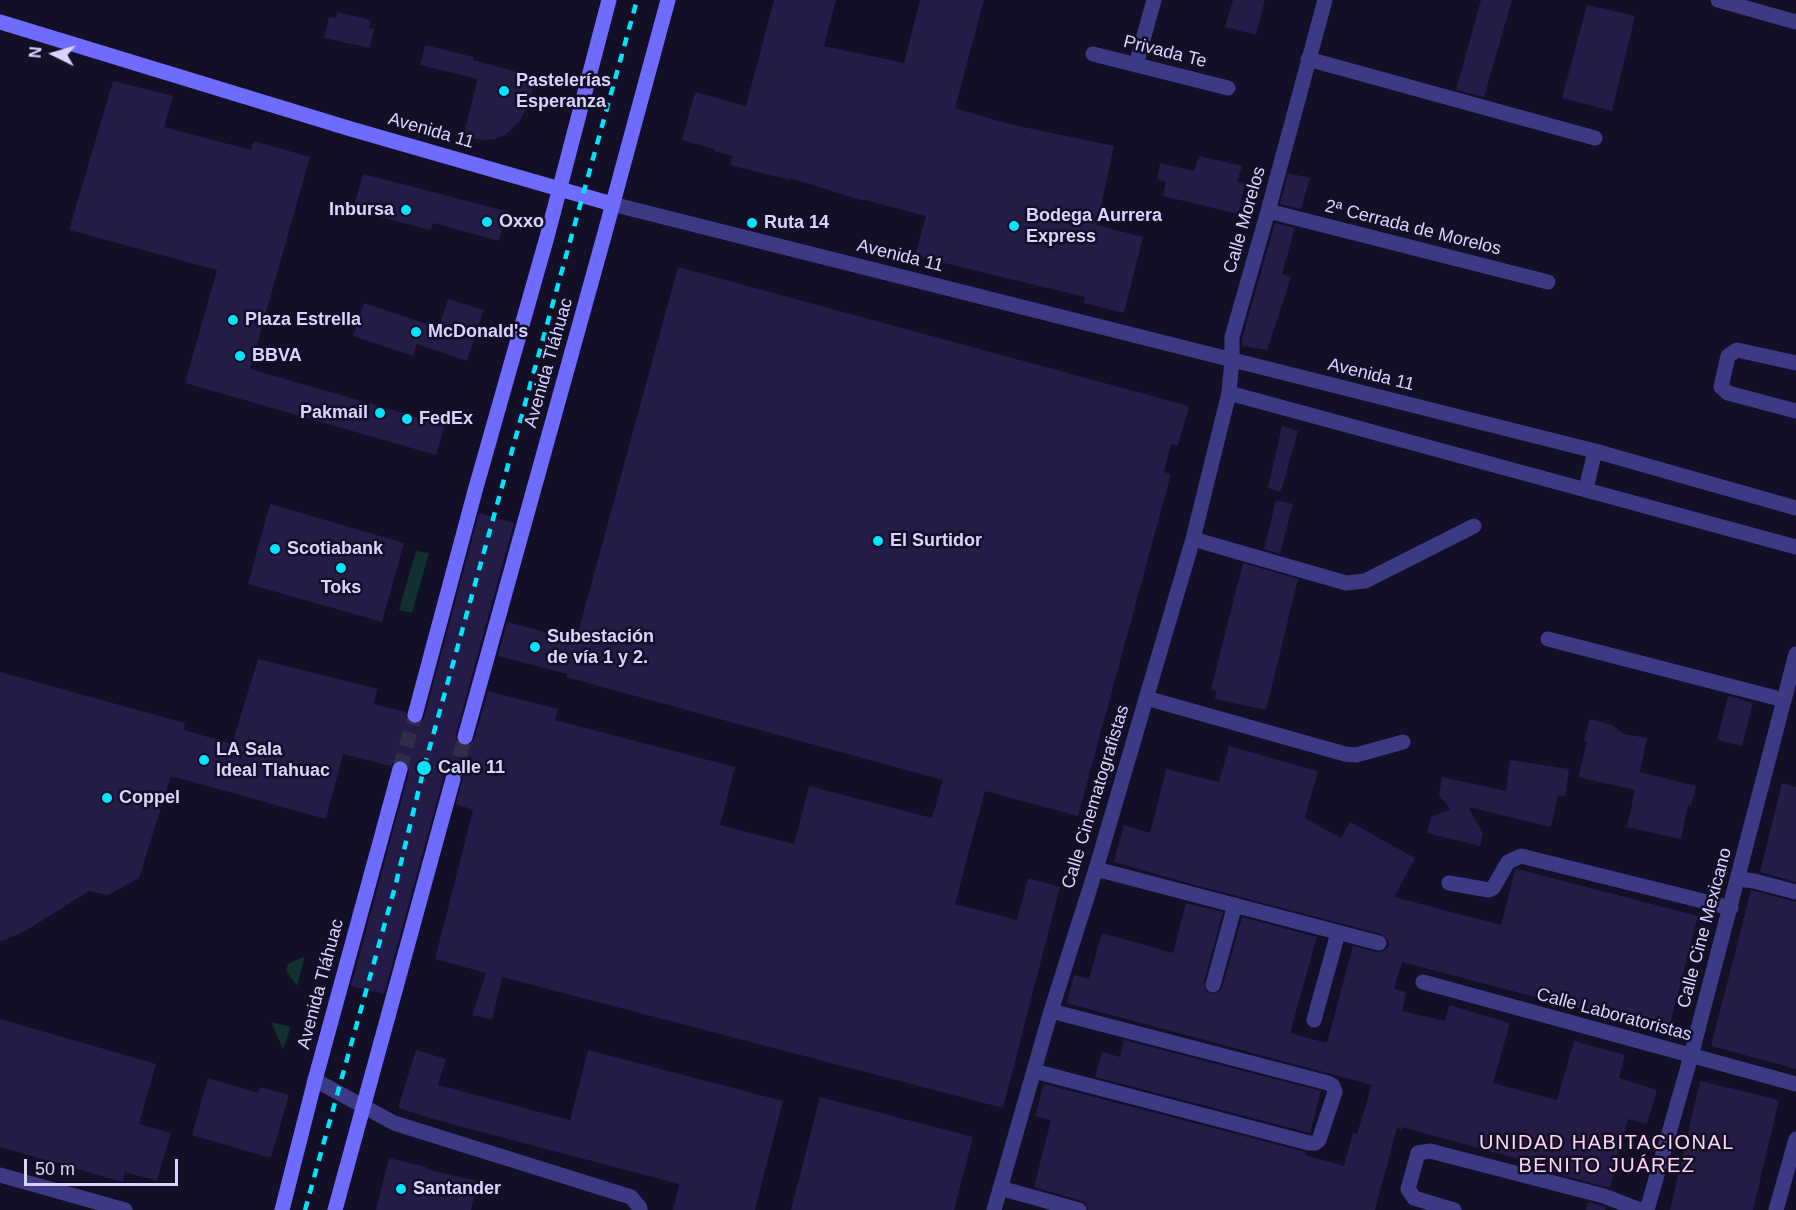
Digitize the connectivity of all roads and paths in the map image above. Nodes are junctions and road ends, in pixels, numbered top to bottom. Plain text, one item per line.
1 (609, 0) edge
2 (668, 0) edge
3 (1154, 0) edge
4 (1325, 0) edge
5 (1718, 0) edge
6 (0, 22) edge
7 (1796, 22) edge
8 (1092, 54) dead end
9 (1308, 59) junction
10 (1136, 65) junction
11 (1228, 88) dead end
12 (1595, 138) dead end
13 (560, 189) junction
14 (612, 204) junction
15 (1268, 212) junction
16 (1548, 282) dead end
17 (1232, 360) junction
18 (1796, 363) edge
19 (1229, 393) junction
20 (1796, 411) edge
21 (1595, 451) junction
22 (1586, 489) junction
23 (1796, 508) edge
24 (1474, 526) dead end
25 (1193, 539) junction
26 (1796, 547) edge
27 (1548, 639) dead end
28 (1796, 654) edge
29 (1146, 698) junction
30 (1784, 700) junction
31 (415, 715) tunnel mouth
32 (465, 736) tunnel mouth
33 (1403, 742) dead end
34 (400, 769) tunnel mouth
35 (453, 779) tunnel mouth
36 (1096, 869) junction
37 (1738, 879) junction
38 (1449, 883) dead end
39 (1796, 892) edge
40 (1235, 905) junction
41 (1731, 908) junction
42 (1338, 933) junction
43 (1378, 943) dead end
44 (1423, 982) dead end
45 (1213, 985) dead end
46 (1051, 1011) junction
47 (1314, 1020) dead end
48 (1691, 1056) junction
49 (1034, 1071) junction
50 (315, 1080) junction
51 (1796, 1084) edge
52 (364, 1107) junction
53 (1796, 1139) edge
54 (0, 1175) edge
55 (1000, 1188) junction
56 (125, 1210) edge
57 (282, 1210) edge
58 (335, 1210) edge
59 (640, 1210) edge
60 (994, 1210) edge
61 (1079, 1210) edge
62 (1454, 1210) edge
63 (1640, 1210) edge
64 (1647, 1210) edge
65 (1776, 1210) edge

1 - 13 main road, Avenida Tláhuac
2 - 14 main road, Avenida Tláhuac
3 - 10 street
4 - 9 street, Calle Morelos
5 - 7 street
6 - 13 main road, Avenida 11
8 - 10 street, Privada Te
9 - 12 street
9 - 15 street, Calle Morelos
10 - 11 street, Privada Te
13 - 14 main road, Avenida 11
13 - 31 main road, Avenida Tláhuac
14 - 17 street, Avenida 11
14 - 32 main road, Avenida Tláhuac
15 - 16 street, 2ª Cerrada de Morelos
15 - 17 street, Calle Morelos
17 - 19 street, Calle Morelos
17 - 21 street, Avenida 11
18 - 20 street
19 - 22 street
19 - 25 street, Calle Cinematografistas
21 - 22 street
21 - 23 street, Avenida 11
22 - 26 street
24 - 25 street
25 - 29 street, Calle Cinematografistas
27 - 30 street
28 - 30 street, Calle Cine Mexicano
29 - 33 street
29 - 36 street, Calle Cinematografistas
30 - 37 street, Calle Cine Mexicano
34 - 50 main road, Avenida Tláhuac
35 - 52 main road
36 - 40 street
36 - 46 street, Calle Cinematografistas
37 - 39 street
37 - 41 street, Calle Cine Mexicano
38 - 41 street
40 - 42 street
40 - 45 street
41 - 48 street, Calle Cine Mexicano
42 - 43 street
42 - 47 street
44 - 48 street, Calle Laboratoristas
46 - 49 street, Calle Cinematografistas
46 - 49 street
48 - 51 street, Calle Laboratoristas
48 - 64 street, Calle Cine Mexicano
49 - 55 street, Calle Cinematografistas
50 - 52 street
50 - 57 main road, Avenida Tláhuac
52 - 58 main road
52 - 59 street
53 - 65 street
54 - 56 street
55 - 60 street, Calle Cinematografistas
55 - 61 street
62 - 63 street

